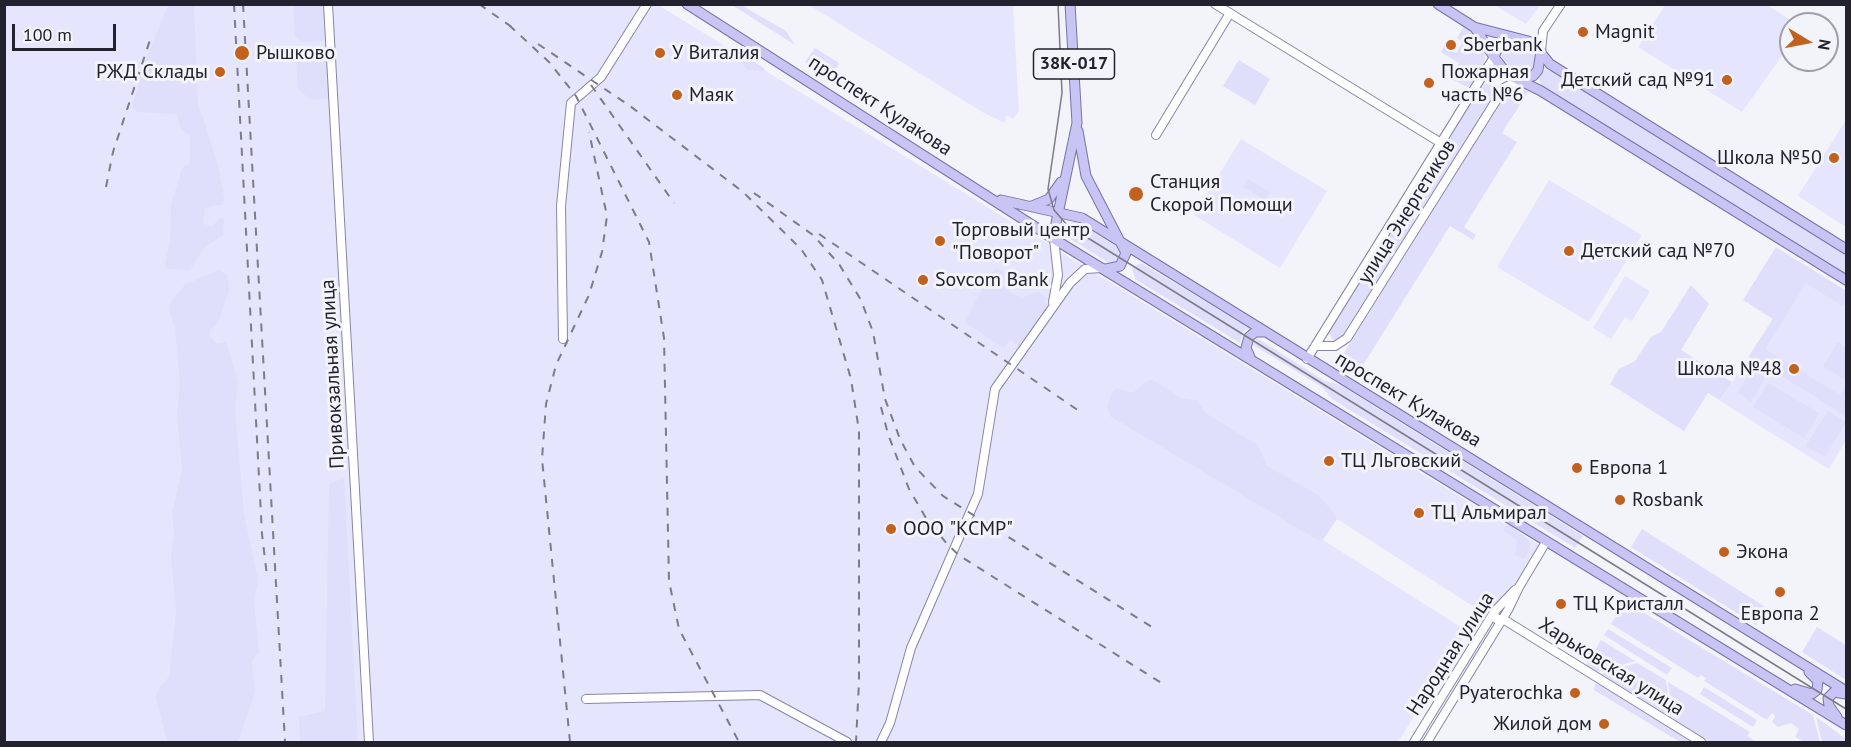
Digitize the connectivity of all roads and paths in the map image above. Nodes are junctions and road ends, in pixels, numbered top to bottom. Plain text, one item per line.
1 (328, 4) edge
2 (647, 4) edge
3 (687, 4) edge
4 (1070, 4) edge
5 (1215, 4) edge
6 (1438, 4) edge
7 (1562, 4) edge
8 (1230, 13) junction
9 (1474, 27) junction
10 (1543, 31) junction
11 (1516, 36) junction
12 (1541, 51) junction
13 (1494, 57) junction
14 (1519, 80) junction
15 (1077, 123) junction
16 (1156, 135) dead end
17 (1441, 142) junction
18 (1070, 160) junction
19 (987, 196) junction
20 (1023, 206) junction
21 (1057, 212) junction
22 (1082, 218) junction
23 (1055, 228) junction
24 (1054, 239) junction
25 (1122, 242) junction
26 (1846, 249) edge
27 (1106, 269) junction
28 (1846, 280) edge
29 (1049, 313) junction
30 (1267, 333) junction
31 (564, 339) dead end
32 (1315, 346) junction
33 (1251, 358) junction
34 (1307, 359) junction
35 (1546, 542) junction
36 (1519, 587) junction
37 (1494, 612) junction
38 (1503, 619) junction
39 (1788, 654) junction
40 (1779, 683) junction
41 (1846, 692) edge
42 (586, 699) dead end
43 (1843, 723) edge
44 (369, 742) edge
45 (847, 742) edge
46 (881, 742) edge
47 (1414, 742) edge
48 (1427, 742) edge
49 (1701, 742) edge

1 - 44 street, Привокзальная улица
2 - 31 street
3 - 19 main road, проспект Кулакова
4 - 15 main road, 38К-017
5 - 8 street
6 - 9 main road
7 - 10 street
8 - 16 street
8 - 17 street
9 - 11 main road
9 - 13 main road
10 - 11 street
10 - 12 street
11 - 12 main road
11 - 13 main road
12 - 14 main road
12 - 26 main road
13 - 14 main road
13 - 17 street, улица Энергетиков
14 - 28 main road
14 - 32 street, улица Энергетиков
15 - 18 main road
15 - 25 main road, проспект Кулакова
17 - 32 street, улица Энергетиков
18 - 20 main road
18 - 21 main road
19 - 20 main road
19 - 24 main road, проспект Кулакова
20 - 21 main road
21 - 22 main road
21 - 23 main road
22 - 23 main road
22 - 25 main road
23 - 24 main road
24 - 27 main road, проспект Кулакова
24 - 29 street
25 - 27 main road
25 - 30 main road, проспект Кулакова
27 - 29 street
27 - 33 main road, проспект Кулакова
29 - 46 street
30 - 33 main road
30 - 34 main road, проспект Кулакова
32 - 34 street, улица Энергетиков
33 - 35 main road, проспект Кулакова
34 - 39 main road, проспект Кулакова
35 - 36 street, Народная улица
35 - 40 main road, проспект Кулакова
36 - 37 street, Народная улица
36 - 38 street, Народная улица
37 - 38 street, Харьковская улица
37 - 47 street, Народная улица
38 - 48 street, Народная улица
38 - 49 street, Харьковская улица
39 - 40 main road, проспект Кулакова
39 - 41 main road, проспект Кулакова
40 - 43 main road, проспект Кулакова
41 - 43 main road
42 - 45 street

